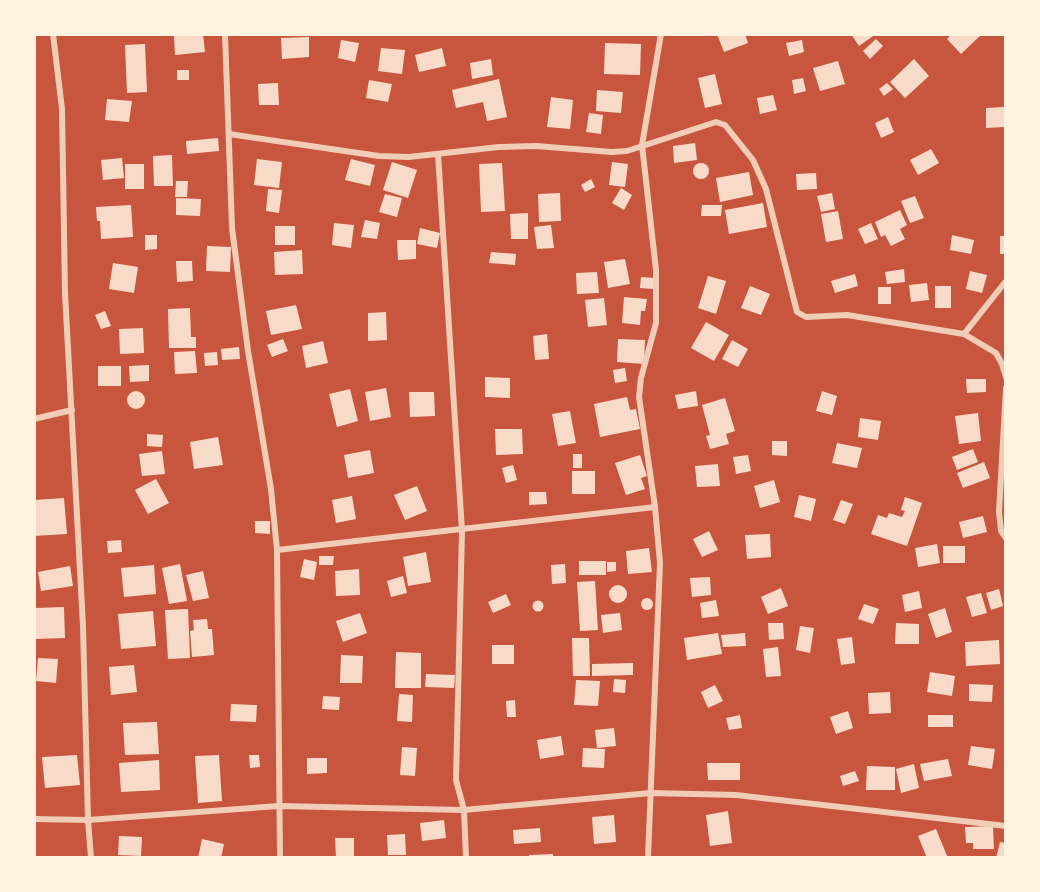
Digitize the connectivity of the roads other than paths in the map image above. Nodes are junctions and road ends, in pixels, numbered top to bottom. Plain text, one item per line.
1 (53, 34) edge
2 (225, 34) edge
3 (661, 34) edge
4 (229, 134) junction
5 (642, 145) junction
6 (438, 154) junction
7 (1005, 281) edge
8 (964, 334) junction
9 (1005, 377) edge
10 (1005, 388) edge
11 (72, 410) junction
12 (34, 419) edge
13 (656, 507) junction
14 (462, 531) junction
15 (1005, 538) edge
16 (277, 550) junction
17 (651, 793) junction
18 (279, 806) junction
19 (464, 810) junction
20 (34, 819) edge
21 (88, 820) junction
22 (1005, 826) edge
23 (91, 858) edge
24 (280, 858) edge
25 (466, 858) edge
26 (648, 858) edge

1 - 11 street
2 - 4 street
3 - 5 street
4 - 6 street
4 - 16 street
5 - 6 street
5 - 8 street
5 - 13 street
6 - 14 street
7 - 8 street
8 - 9 street
10 - 15 street
11 - 12 street
11 - 21 street
13 - 14 street
13 - 17 street
14 - 16 street
14 - 19 street
16 - 18 street
17 - 19 street
17 - 22 street
17 - 26 street
18 - 19 street
18 - 21 street
18 - 24 street
19 - 25 street
20 - 21 street
21 - 23 street

